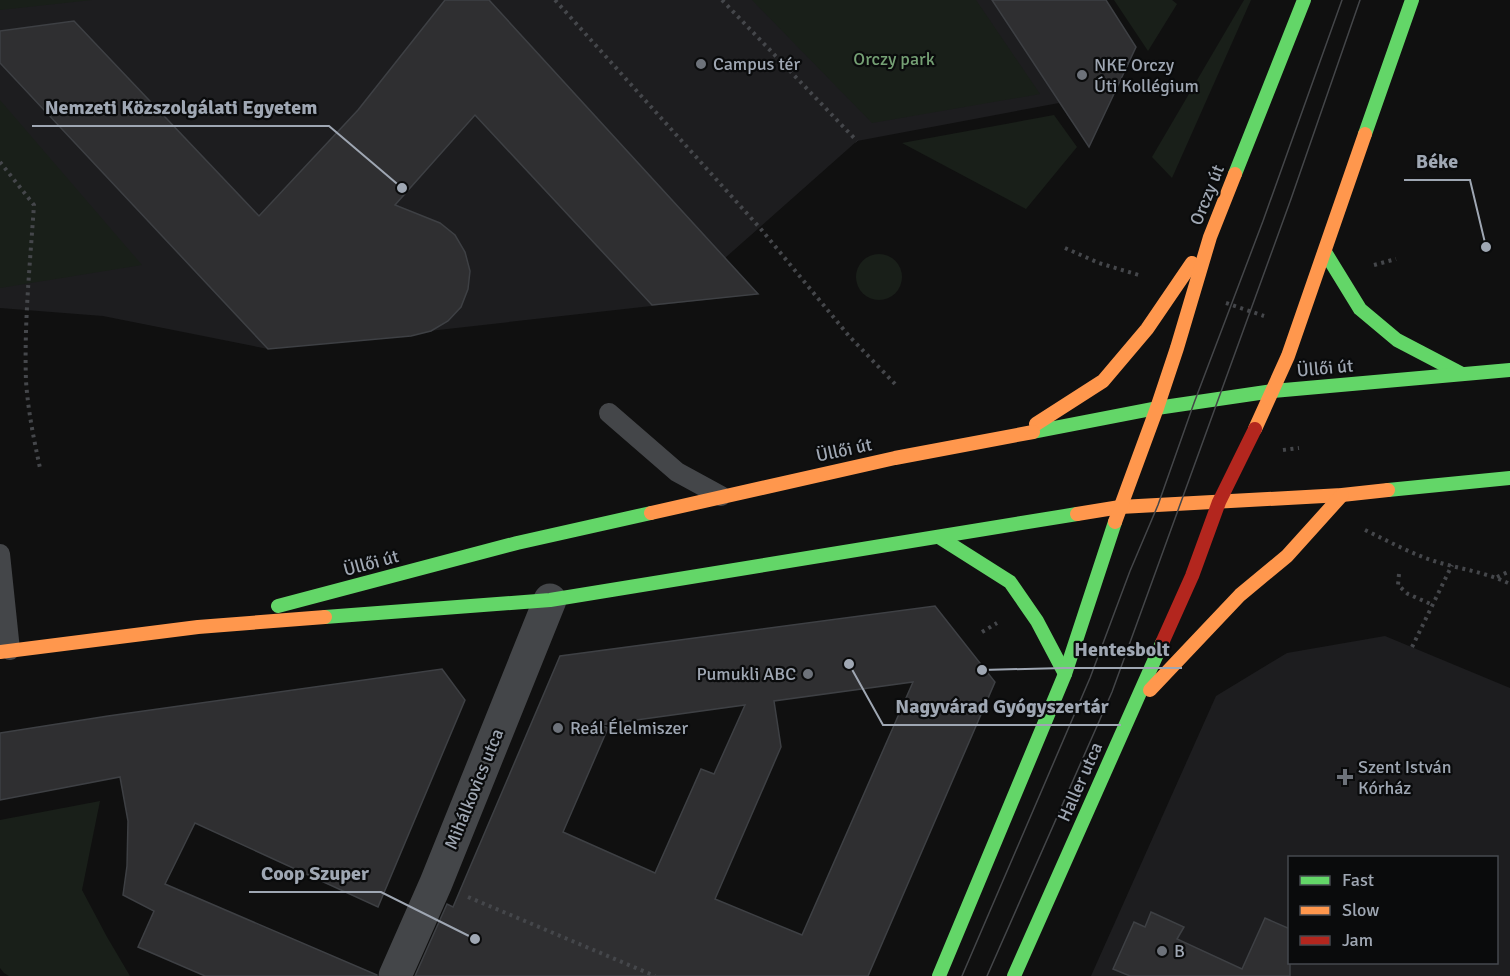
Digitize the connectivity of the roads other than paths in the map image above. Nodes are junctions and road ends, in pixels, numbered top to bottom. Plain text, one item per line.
1 (1304, 0) edge
2 (1412, 0) edge
3 (1210, 237) junction
4 (1325, 252) junction
5 (1510, 370) edge
6 (1462, 374) junction
7 (1273, 391) junction
8 (1157, 408) junction
9 (609, 413) dead end
10 (1021, 434) junction
11 (1510, 478) edge
12 (1342, 495) junction
13 (721, 496) junction
14 (1219, 502) junction
15 (1120, 507) junction
16 (939, 537) junction
17 (0, 554) edge
18 (550, 600) junction
19 (198, 627) junction
20 (5, 651) edge
21 (1065, 674) junction
22 (1134, 706) junction
23 (395, 976) edge
24 (939, 976) edge
25 (1014, 976) edge

1 - 3 main road, Orczy út
2 - 4 main road
3 - 8 main road, Orczy út
3 - 10 main road
4 - 6 main road
4 - 7 main road
5 - 6 main road, Üllői út
6 - 7 main road, Üllői út
7 - 8 main road, Üllői út
7 - 14 main road, Haller utca
8 - 10 main road, Üllői út
8 - 15 main road, Orczy út
9 - 13 lane
10 - 13 main road, Üllői út
11 - 12 main road, Üllői út
12 - 14 main road, Üllői út
12 - 22 main road
13 - 19 main road, Üllői út
14 - 15 main road, Üllői út
14 - 22 main road, Haller utca
15 - 16 main road, Üllői út
15 - 21 main road
16 - 18 main road, Üllői út
16 - 21 main road
17 - 20 lane
18 - 19 main road, Üllői út
18 - 23 street, Mihálkovics utca
19 - 20 main road, Üllői út
21 - 24 main road
22 - 25 main road, Haller utca

